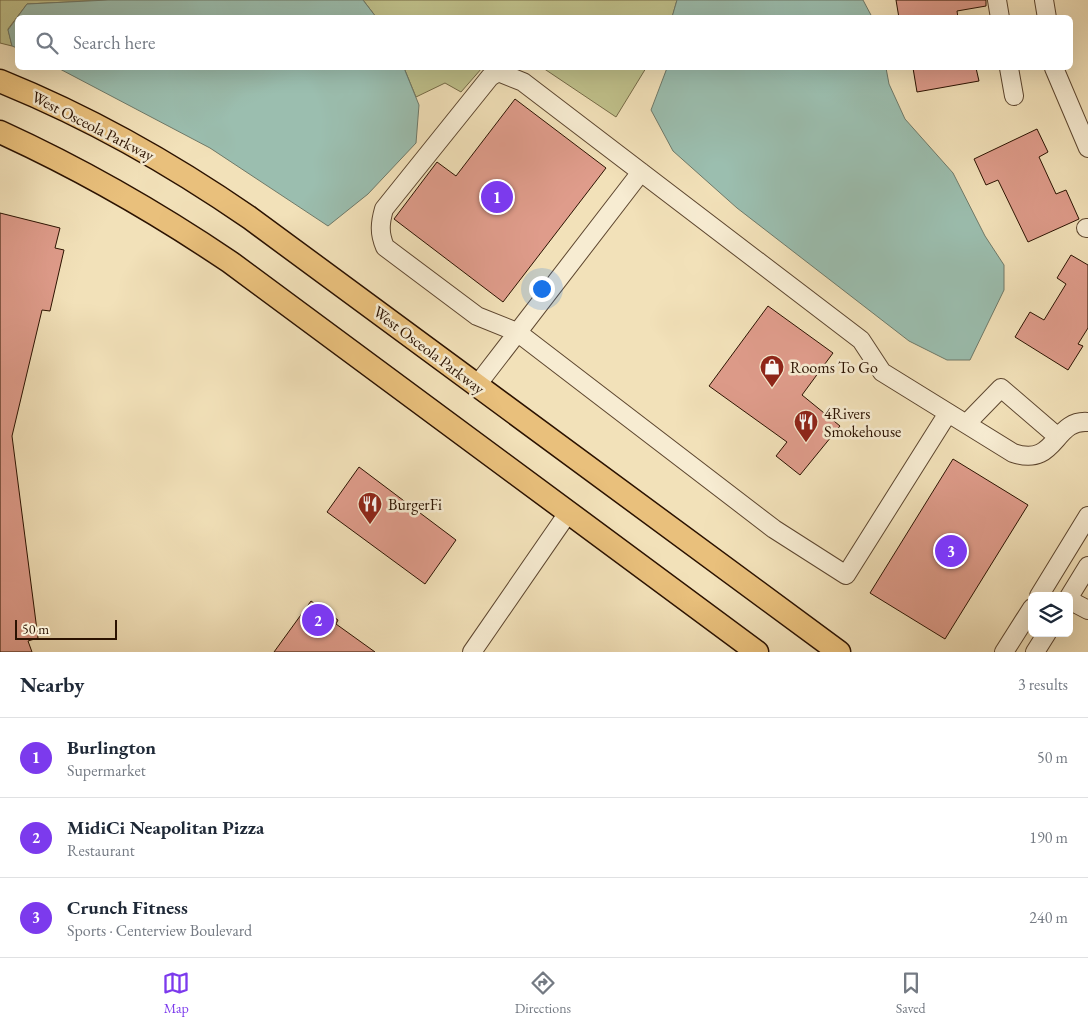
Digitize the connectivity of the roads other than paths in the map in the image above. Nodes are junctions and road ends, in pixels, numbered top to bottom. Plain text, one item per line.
1 (997, 0) edge
2 (1044, 0) edge
3 (1000, 15) edge
4 (1046, 15) edge
5 (1009, 70) edge
6 (1055, 70) edge
7 (0, 81) edge
8 (1014, 96) dead end
9 (0, 132) edge
10 (1088, 148) edge
11 (641, 172) junction
12 (517, 332) junction
13 (477, 385) junction
14 (948, 413) junction
15 (1088, 422) edge
16 (966, 424) junction
17 (1058, 437) junction
18 (568, 513) junction
19 (1088, 516) edge
20 (1088, 566) edge
21 (1042, 592) edge
22 (1073, 592) edge
23 (1073, 601) edge
24 (1088, 610) edge
25 (1028, 614) edge
26 (1044, 637) edge
27 (472, 652) edge
28 (757, 652) edge
29 (839, 652) edge
30 (1004, 652) edge
31 (1035, 652) edge

1 - 3 street
2 - 4 street
5 - 8 street
6 - 10 street
7 - 13 main road, West Osceola Parkway
9 - 18 main road
11 - 12 street
11 - 12 street
11 - 14 street
12 - 13 street
12 - 14 street
13 - 29 main road, West Osceola Parkway
14 - 16 street
15 - 17 street
16 - 17 street
16 - 17 street
18 - 27 street
18 - 28 main road
19 - 21 street
20 - 22 street
23 - 24 street
25 - 30 street
26 - 31 street

